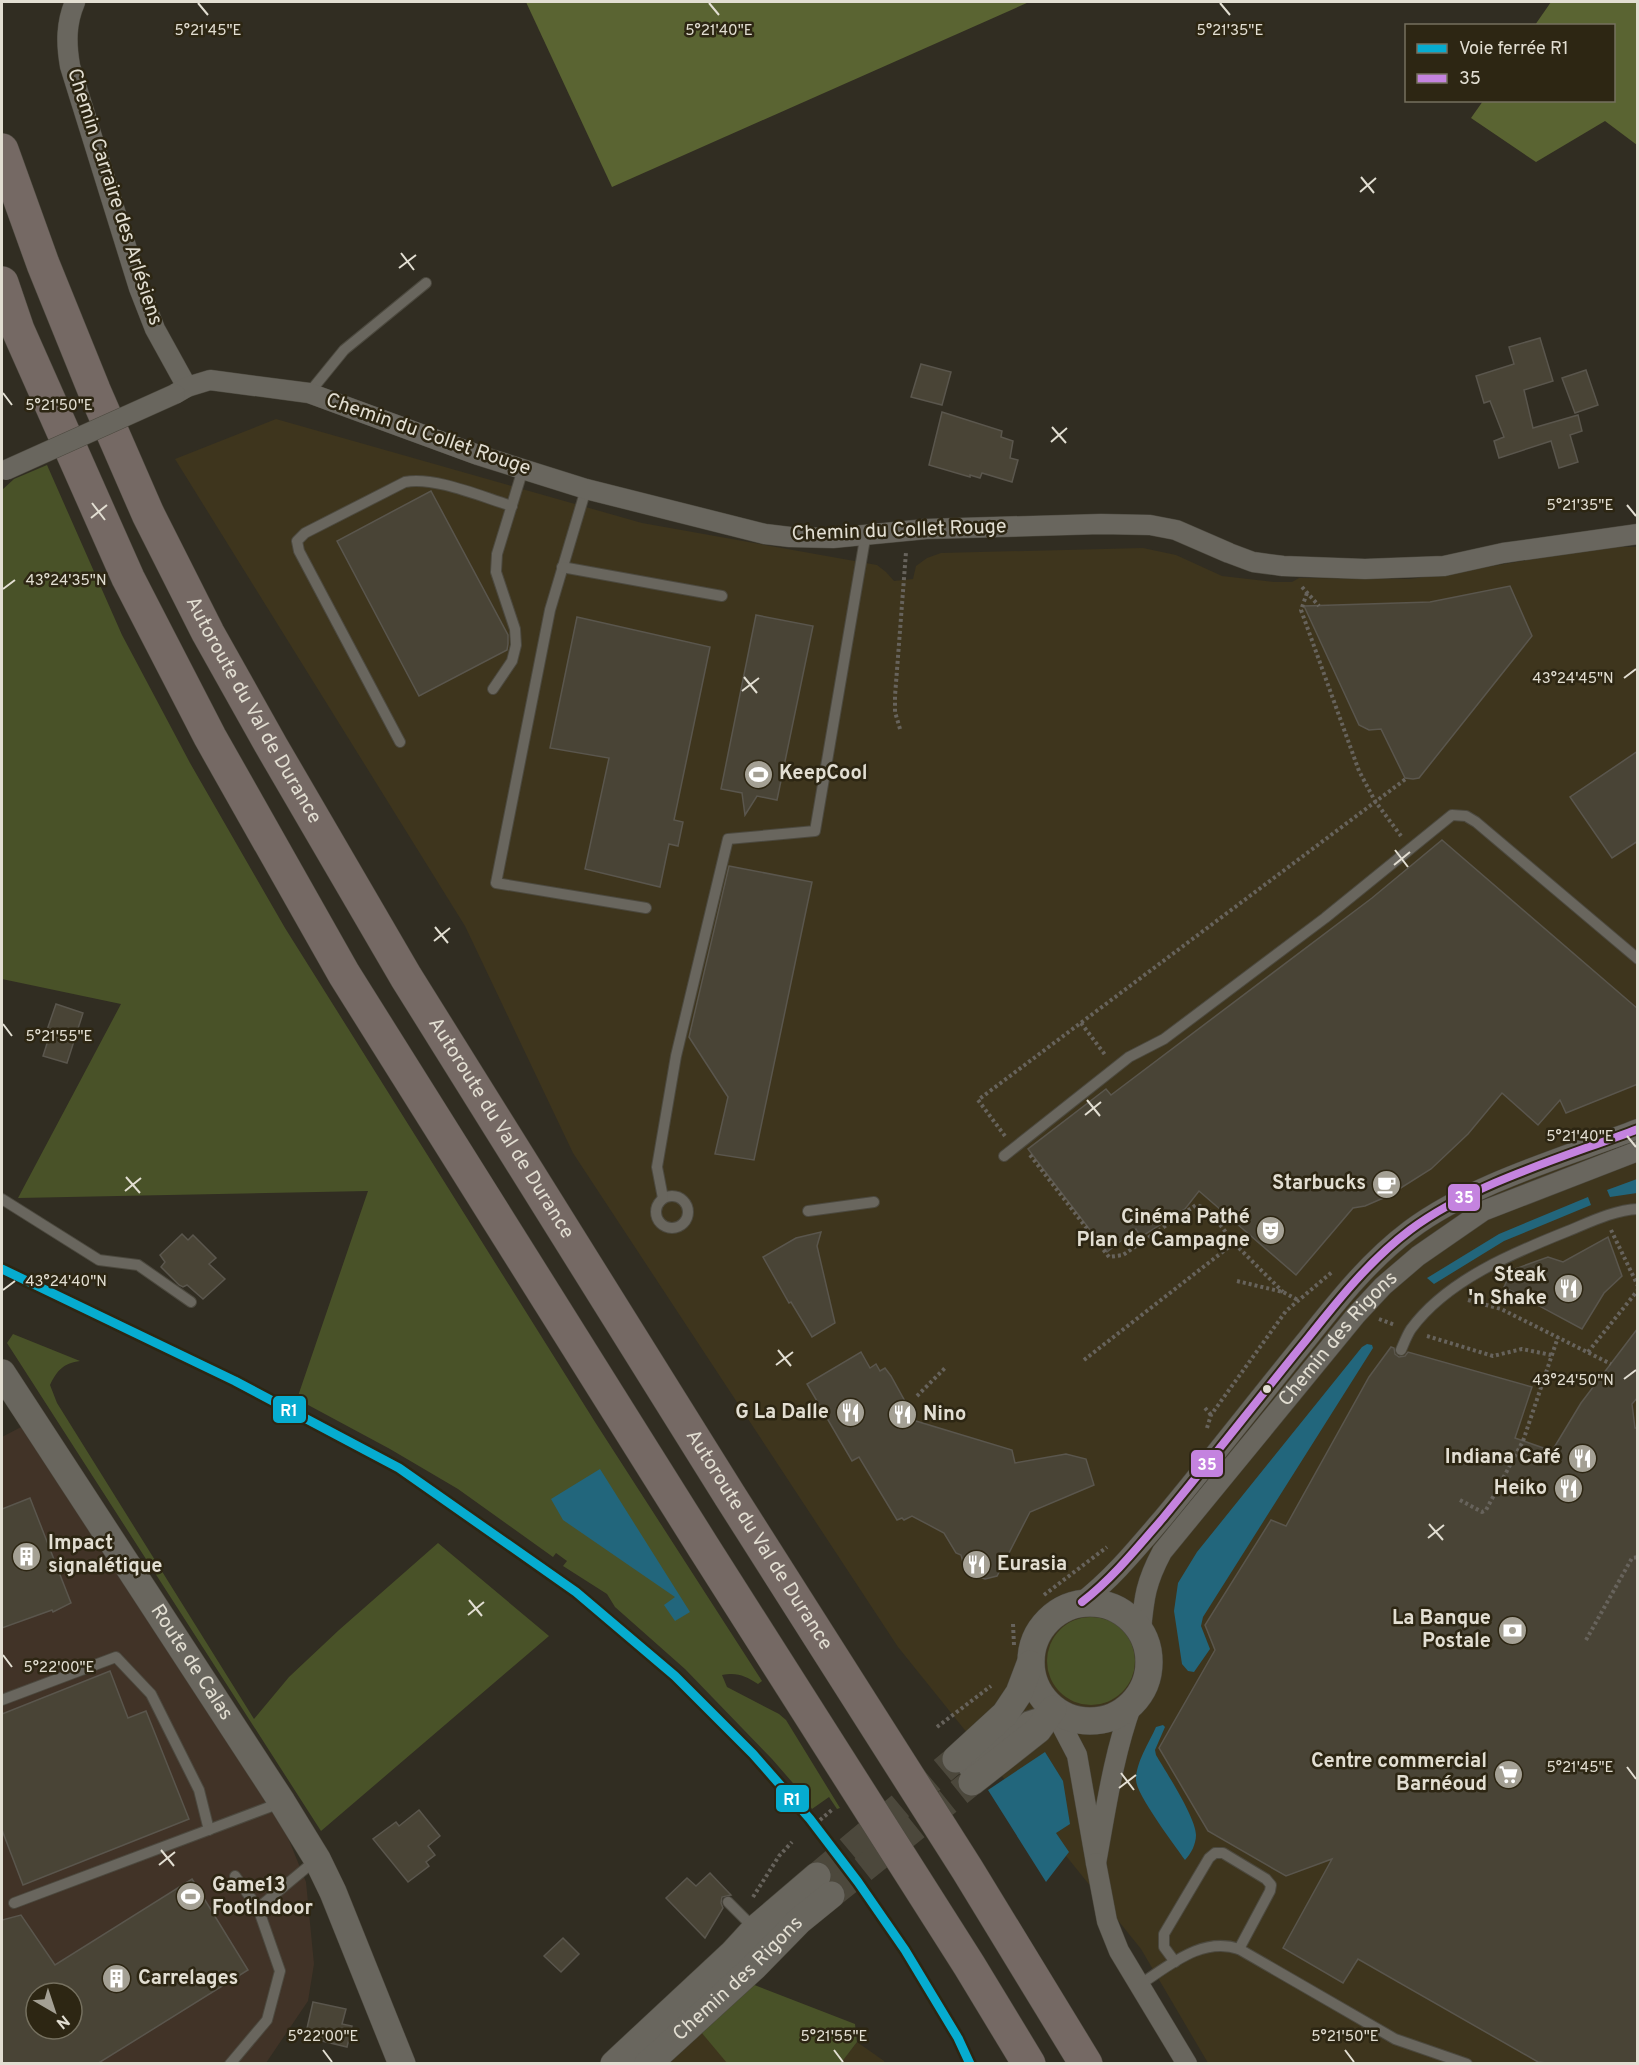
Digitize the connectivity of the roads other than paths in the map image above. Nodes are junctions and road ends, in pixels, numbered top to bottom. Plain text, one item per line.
1 (75, 2) edge
2 (2, 150) edge
3 (2, 283) edge
4 (426, 283) dead end
5 (181, 390) junction
6 (309, 393) junction
7 (523, 469) junction
8 (4, 472) edge
9 (586, 489) junction
10 (512, 506) junction
11 (866, 534) junction
12 (1638, 534) edge
13 (562, 567) junction
14 (722, 596) dead end
15 (493, 689) dead end
16 (400, 742) dead end
17 (646, 908) dead end
18 (1638, 960) edge
19 (1638, 1129) edge
20 (1638, 1151) edge
21 (1004, 1156) dead end
22 (663, 1198) dead end
23 (2, 1199) edge
24 (874, 1202) dead end
25 (1638, 1209) edge
26 (808, 1211) dead end
27 (191, 1302) dead end
28 (1401, 1350) dead end
29 (2, 1373) edge
30 (1082, 1602) junction
31 (1141, 1630) junction
32 (1030, 1664) junction
33 (2, 1700) edge
34 (1132, 1704) junction
35 (1053, 1709) junction
36 (282, 1802) junction
37 (209, 1830) junction
38 (317, 1859) junction
39 (1096, 1863) junction
40 (235, 1876) dead end
41 (728, 1902) dead end
42 (14, 1903) dead end
43 (258, 1908) junction
44 (755, 1929) junction
45 (350, 1930) junction
46 (777, 1943) junction
47 (1239, 1949) junction
48 (733, 1953) junction
49 (1175, 1962) junction
50 (1139, 1984) junction
51 (696, 2003) dead end
52 (672, 2026) dead end
53 (230, 2064) edge
54 (384, 2064) edge
55 (402, 2064) edge
56 (614, 2064) edge
57 (631, 2064) edge
58 (648, 2064) edge
59 (1029, 2064) edge
60 (1086, 2064) edge
61 (1186, 2064) edge
62 (1467, 2064) edge

1 - 5 street, Chemin Carraire des Arlésiens
2 - 60 highway, Autoroute du Val de Durance
3 - 59 highway
4 - 6 lane
5 - 6 street, Chemin du Collet Rouge
5 - 8 street, Chemin du Collet Rouge, bridge
6 - 7 street, Chemin du Collet Rouge
7 - 9 street, Chemin du Collet Rouge
7 - 10 lane
9 - 11 street, Chemin du Collet Rouge
9 - 13 lane
10 - 15 lane
10 - 16 lane
11 - 12 street, Chemin du Collet Rouge
11 - 22 lane
13 - 14 lane
13 - 17 lane
18 - 21 lane
19 - 30 street, Chemin des Rigons
20 - 31 street, Chemin des Rigons
23 - 27 lane
24 - 26 lane
25 - 28 lane
29 - 36 street, Route de Calas
30 - 31 street
30 - 32 street
31 - 34 street
32 - 35 street
32 - 35 street
33 - 37 lane
34 - 35 street
34 - 39 street
35 - 39 street
36 - 37 lane
36 - 38 street, Route de Calas
37 - 42 lane
38 - 43 lane
38 - 45 street, Route de Calas
39 - 50 street
40 - 43 lane
41 - 44 lane
43 - 53 lane
44 - 46 lane
44 - 46 street, Chemin des Rigons
44 - 48 street, Chemin des Rigons
45 - 54 street, Route de Calas
45 - 55 street, Route de Calas
46 - 58 street, Chemin des Rigons
47 - 49 lane
47 - 49 lane
47 - 62 lane
48 - 51 lane, Chemin des Rigons
48 - 56 street, Chemin des Rigons
49 - 50 lane
50 - 61 street
52 - 57 lane, Chemin des Rigons

